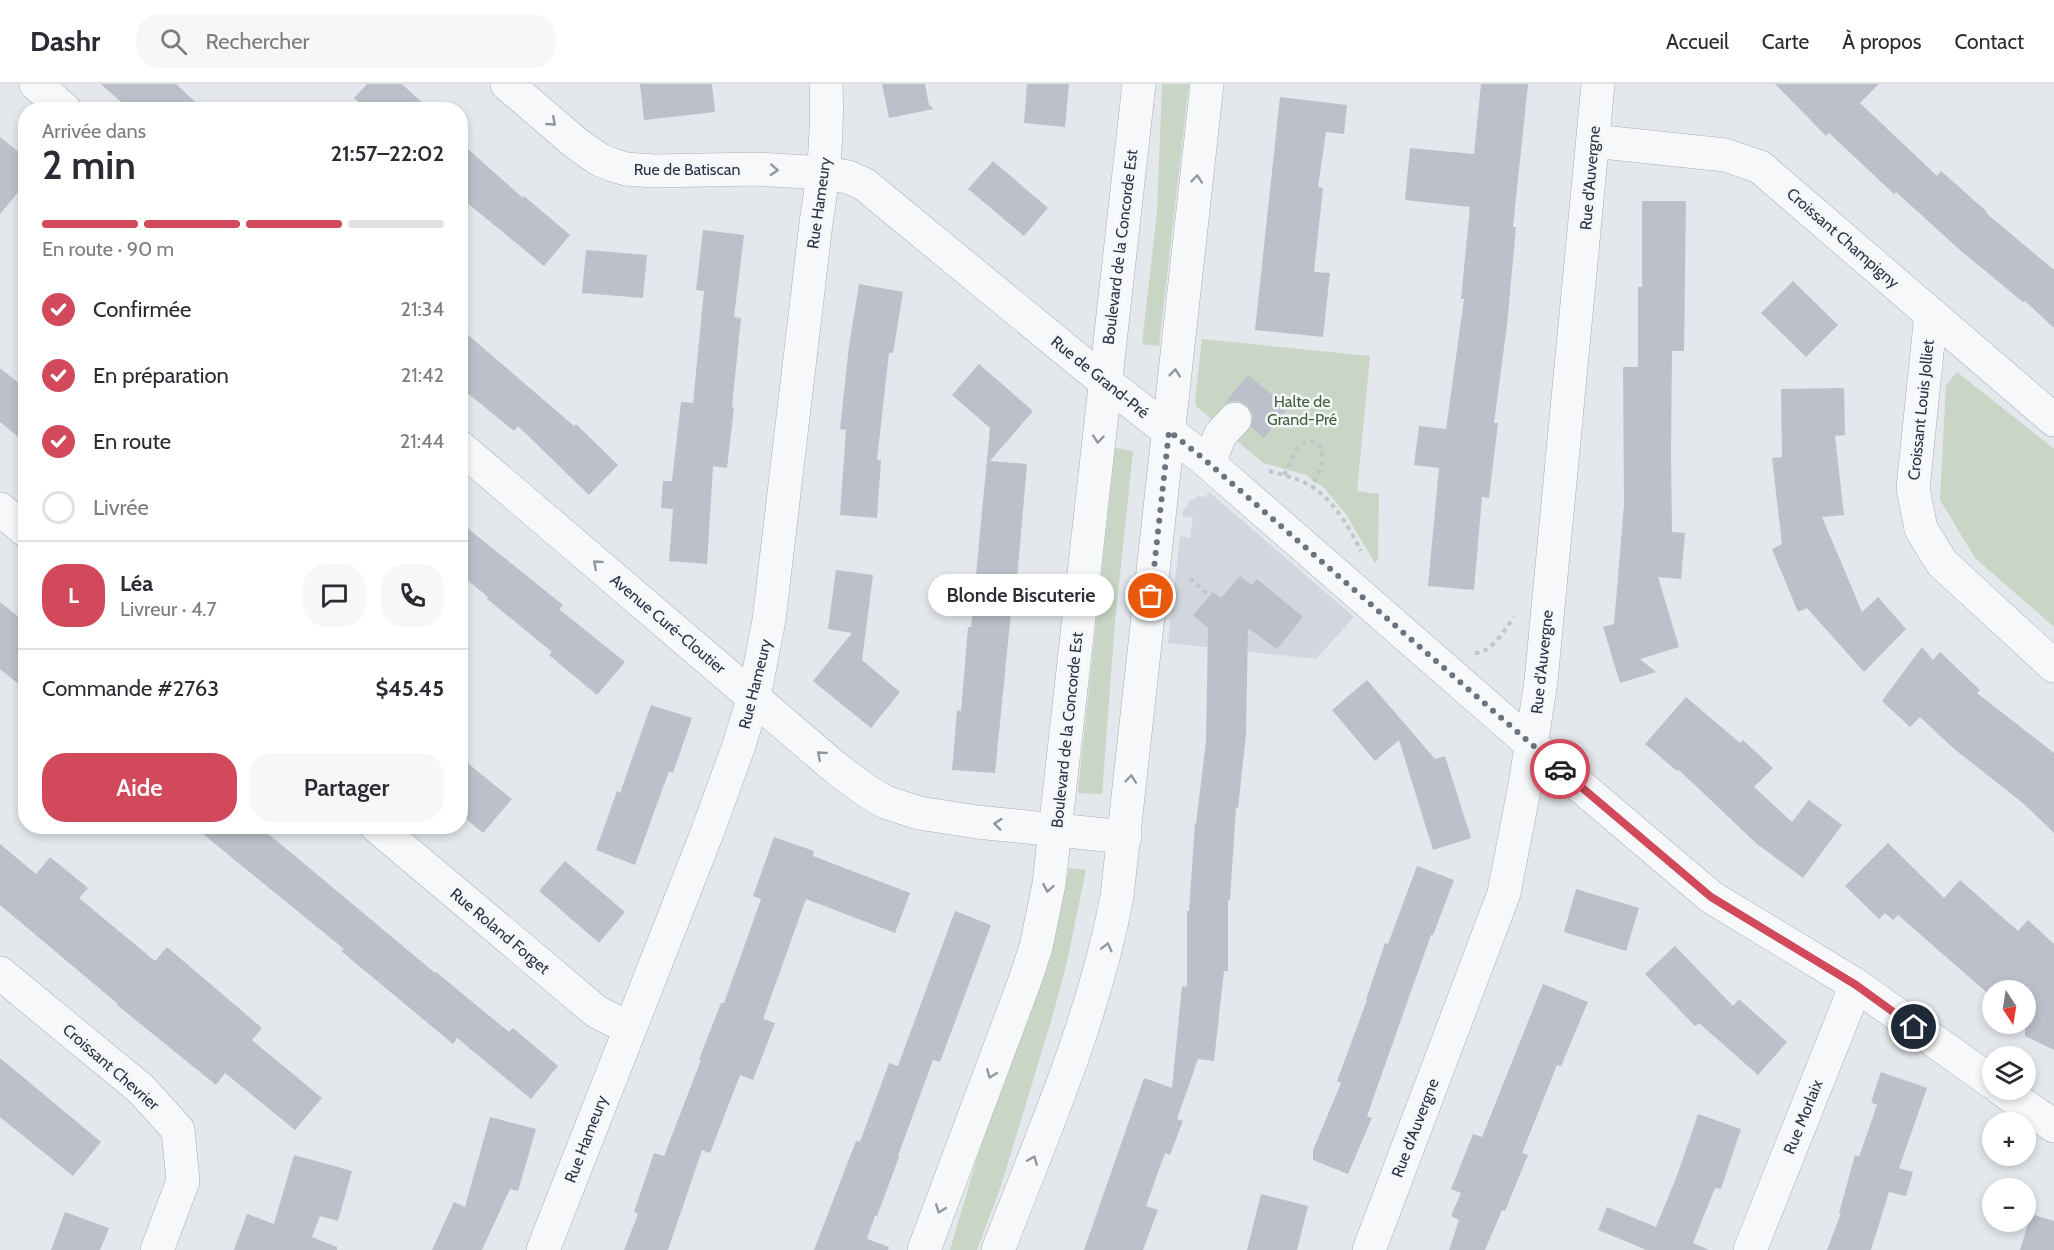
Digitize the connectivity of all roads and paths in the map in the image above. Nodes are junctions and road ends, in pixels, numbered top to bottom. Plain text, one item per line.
1 (36, 84) edge
2 (507, 84) edge
3 (826, 84) edge
4 (1138, 84) edge
5 (1208, 84) edge
6 (1598, 84) edge
7 (57, 102) edge
8 (1593, 141) junction
9 (824, 173) junction
10 (1931, 314) junction
11 (1105, 381) junction
12 (1235, 419) dead end
13 (2054, 420) edge
14 (1169, 431) junction
15 (468, 454) edge
16 (1209, 463) junction
17 (1284, 475) dead end
18 (1311, 486) dead end
19 (0, 509) edge
20 (18, 524) edge
21 (1190, 578) dead end
22 (1209, 596) dead end
23 (1514, 616) dead end
24 (1477, 654) dead end
25 (2054, 666) edge
26 (753, 697) junction
27 (1532, 745) junction
28 (1056, 830) junction
29 (386, 834) edge
30 (1125, 837) junction
31 (0, 973) edge
32 (1856, 985) junction
33 (629, 1028) junction
34 (1982, 1075) edge
35 (2017, 1100) edge
36 (2054, 1126) edge
37 (156, 1250) edge
38 (543, 1250) edge
39 (924, 1250) edge
40 (998, 1250) edge
41 (1369, 1250) edge
42 (1750, 1250) edge

1 - 7 street
2 -> 9 street, Rue de Batiscan
3 - 9 street, Rue Hameury
4 - 11 street, Boulevard de la Concorde Est
14 -> 5 street
6 - 8 street, Rue d'Auvergne
8 - 10 street, Croissant Champigny
8 - 27 street, Rue d'Auvergne
9 - 11 street, Rue de Grand-Pré
9 - 26 street, Rue Hameury
10 - 13 street, Croissant Champigny
10 - 25 street, Croissant Louis Jolliet
11 - 14 street, Rue de Grand-Pré
11 -> 28 street, Boulevard de la Concorde Est
12 - 16 street
14 - 16 street, Rue de Grand-Pré
30 -> 14 street
26 -> 15 street, Avenue Curé-Cloutier
16 - 27 street, Rue de Grand-Pré
17 - 18 path
19 - 20 street
21 - 22 path
23 - 24 path, Rue d'Auvergne
28 -> 26 street, Avenue Curé-Cloutier
26 - 33 street, Rue Hameury
27 - 32 street, Rue de Grand-Pré
27 - 41 street, Rue d'Auvergne
28 - 30 street, Avenue Curé-Cloutier
28 -> 39 street, Boulevard de la Concorde Est
29 - 33 street, Rue Roland Forget
40 -> 30 street
31 - 37 street, Croissant Chevrier
32 - 34 street, Rue de Grand-Pré
32 - 42 street, Rue Morlaix
33 - 38 street, Rue Hameury
35 - 36 street

